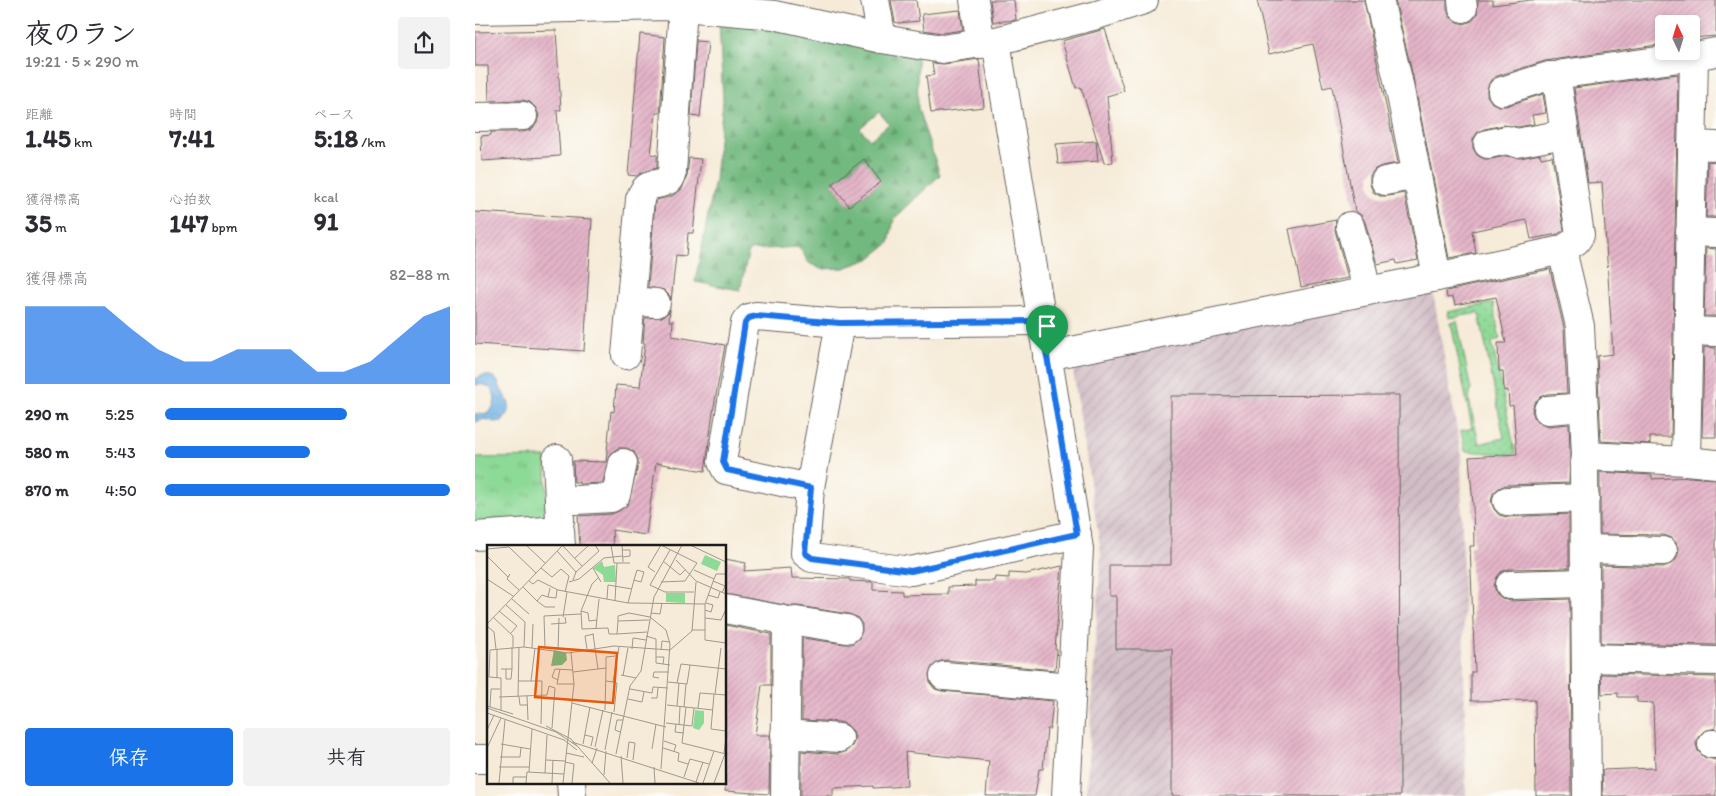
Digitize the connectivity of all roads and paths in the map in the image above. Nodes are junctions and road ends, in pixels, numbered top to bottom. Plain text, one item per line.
1 (875, 0) edge
2 (974, 0) edge
3 (1144, 0) edge
4 (1379, 0) edge
5 (575, 4) edge
6 (699, 5) edge
7 (774, 7) edge
8 (475, 10) edge
9 (882, 38) junction
10 (989, 43) junction
11 (1705, 54) edge
12 (1559, 76) junction
13 (1502, 91) dead end
14 (523, 116) dead end
15 (475, 118) edge
16 (1564, 134) junction
17 (1487, 144) dead end
18 (1704, 146) edge
19 (1417, 175) junction
20 (1385, 181) dead end
21 (1350, 226) dead end
22 (1703, 233) edge
23 (1562, 250) junction
24 (1437, 277) junction
25 (1366, 291) junction
26 (1041, 321) junction
27 (840, 323) junction
28 (1689, 330) junction
29 (1716, 332) edge
30 (626, 355) dead end
31 (1047, 356) junction
32 (1584, 407) junction
33 (1548, 410) dead end
34 (1586, 456) junction
35 (557, 459) dead end
36 (1686, 460) junction
37 (623, 463) dead end
38 (1716, 464) edge
39 (811, 488) junction
40 (1585, 498) junction
41 (1507, 500) dead end
42 (559, 501) junction
43 (1077, 534) junction
44 (475, 536) edge
45 (560, 538) edge
46 (1585, 549) junction
47 (1663, 551) dead end
48 (1585, 583) junction
49 (1510, 585) dead end
50 (726, 609) edge
51 (787, 623) junction
52 (847, 629) dead end
53 (1586, 658) junction
54 (1716, 661) edge
55 (944, 676) dead end
56 (1072, 686) junction
57 (785, 734) junction
58 (839, 738) dead end
59 (785, 796) edge
60 (1066, 796) edge
61 (1587, 796) edge

1 - 9 street
2 - 10 street
3 - 10 street
4 - 19 street
5 - 6 street
5 - 8 street
6 - 7 street
6 - 30 street
7 - 9 street
9 - 10 street
10 - 26 street
11 - 12 street
11 - 18 street
12 - 13 street
12 - 16 street
14 - 15 street
16 - 17 street
16 - 23 street
18 - 22 street
19 - 20 street
19 - 24 street
21 - 25 street
22 - 28 street
23 - 24 street
23 - 32 street
24 - 25 street
25 - 31 street
26 - 27 street
26 - 31 street
27 - 39 street
27 - 39 street
28 - 29 street
28 - 36 street
31 - 43 street
32 - 33 street
32 - 34 street
34 - 36 street
34 - 40 street
35 - 42 street
36 - 38 street
37 - 42 street
39 - 43 street
40 - 41 street
40 - 46 street
42 - 45 street
43 - 56 street
44 - 45 street
46 - 47 street
46 - 48 street
48 - 49 street
48 - 53 street
50 - 51 street
51 - 52 street
51 - 57 street
53 - 54 street
53 - 61 street
55 - 56 street
56 - 60 street
57 - 58 street
57 - 59 street

